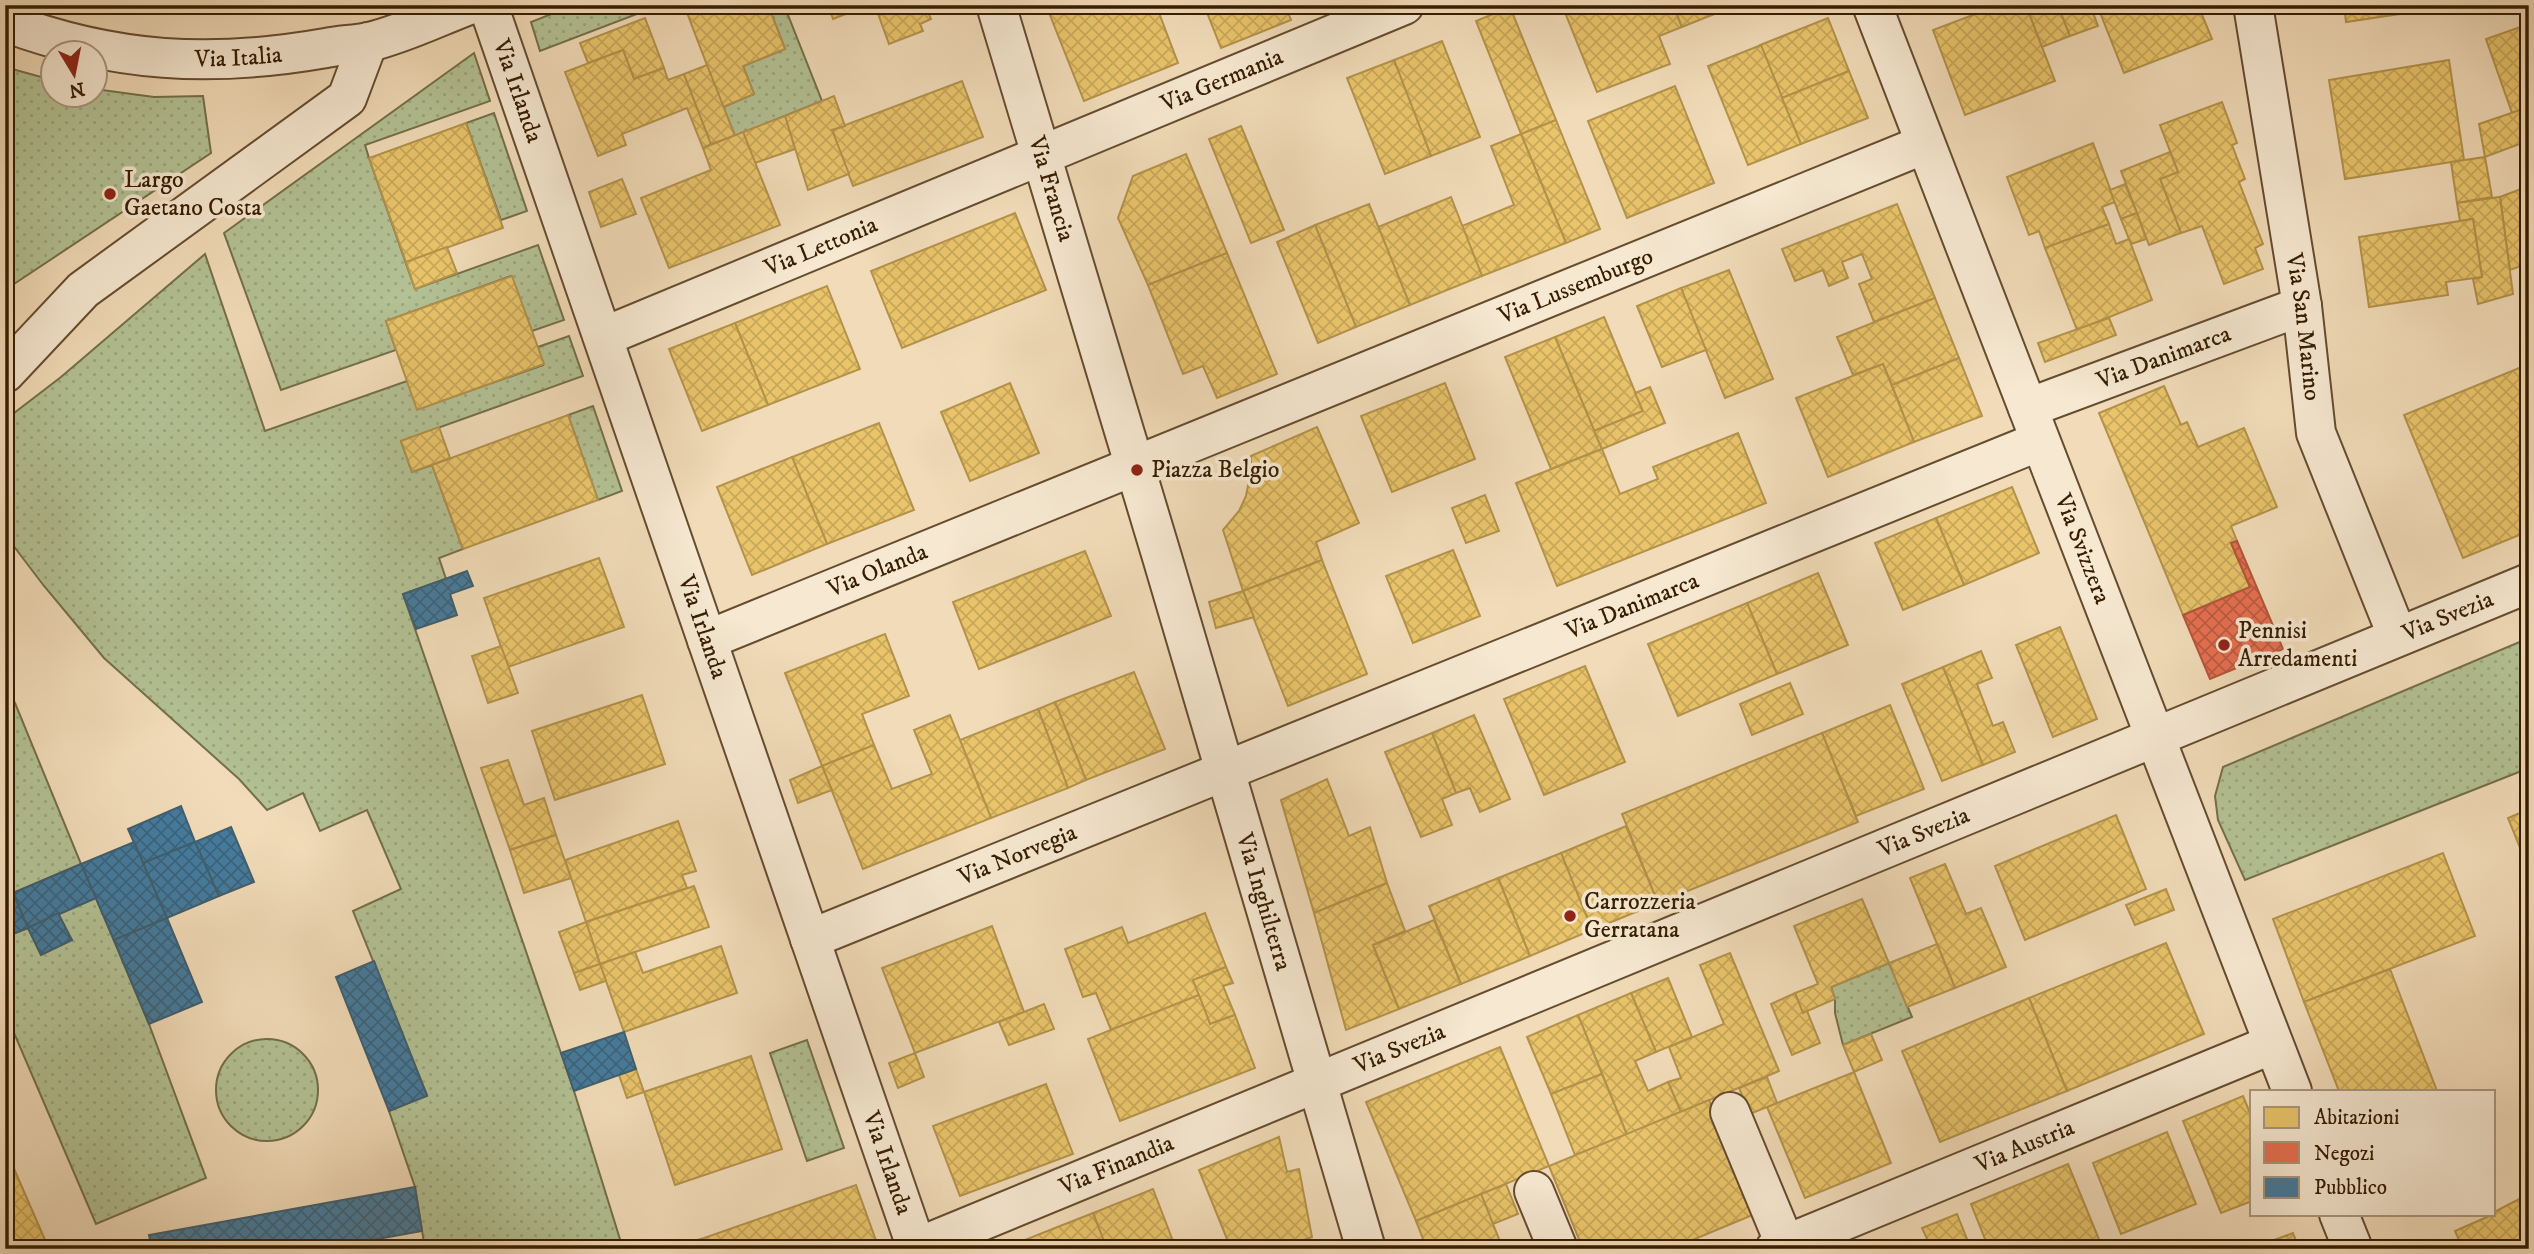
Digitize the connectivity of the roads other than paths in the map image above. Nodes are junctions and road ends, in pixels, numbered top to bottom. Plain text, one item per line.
1 (469, 5) edge
2 (488, 5) edge
3 (996, 5) edge
4 (1404, 5) edge
5 (1872, 5) edge
6 (2253, 5) edge
7 (5, 22) edge
8 (368, 42) junction
9 (1926, 144) junction
10 (1041, 156) junction
11 (83, 290) junction
12 (2302, 306) junction
13 (5, 337) edge
14 (603, 337) junction
15 (5, 373) edge
16 (2034, 424) junction
17 (1135, 466) junction
18 (2529, 583) edge
19 (2397, 635) junction
20 (707, 639) junction
21 (2154, 735) junction
22 (1226, 772) junction
23 (810, 939) junction
24 (2273, 1044) junction
25 (1317, 1082) junction
26 (2292, 1090) edge
27 (1730, 1112) dead end
28 (1534, 1191) dead end
29 (2340, 1216) edge
30 (1780, 1247) edge
31 (917, 1248) edge
32 (1366, 1249) edge
33 (1558, 1249) edge
34 (2353, 1249) edge

1 - 8 street, Via Italia
2 - 14 street, Via Irlanda
3 - 10 street, Via Francia
4 - 10 street, Via Germania
5 - 9 street, Via Svizzera
6 - 12 street, Via San Marino
7 - 8 street, Via Italia
8 - 11 street
9 - 16 street, Via Svizzera
9 - 17 street, Via Lussemburgo
10 - 14 street, Via Lettonia
10 - 17 street, Via Francia
11 - 13 street
11 - 15 street
12 - 16 street, Via Danimarca
12 - 19 street, Via San Marino
14 - 20 street, Via Irlanda
16 - 21 street, Via Svizzera
16 - 22 street, Via Danimarca
17 - 20 street, Via Olanda
17 - 22 street, Via Inghilterra
18 - 19 street, Via Svezia
19 - 21 street, Via Svezia
20 - 23 street, Via Irlanda
21 - 24 street, Via Svizzera
21 - 25 street, Via Svezia
22 - 23 street, Via Norvegia
22 - 25 street, Via Inghilterra
23 - 31 street, Via Irlanda
24 - 26 street, Via Svizzera
24 - 30 street, Via Austria
25 - 31 street, Via Finandia
25 - 32 street, Via Inghilterra
27 - 30 street
28 - 33 street
29 - 34 street

